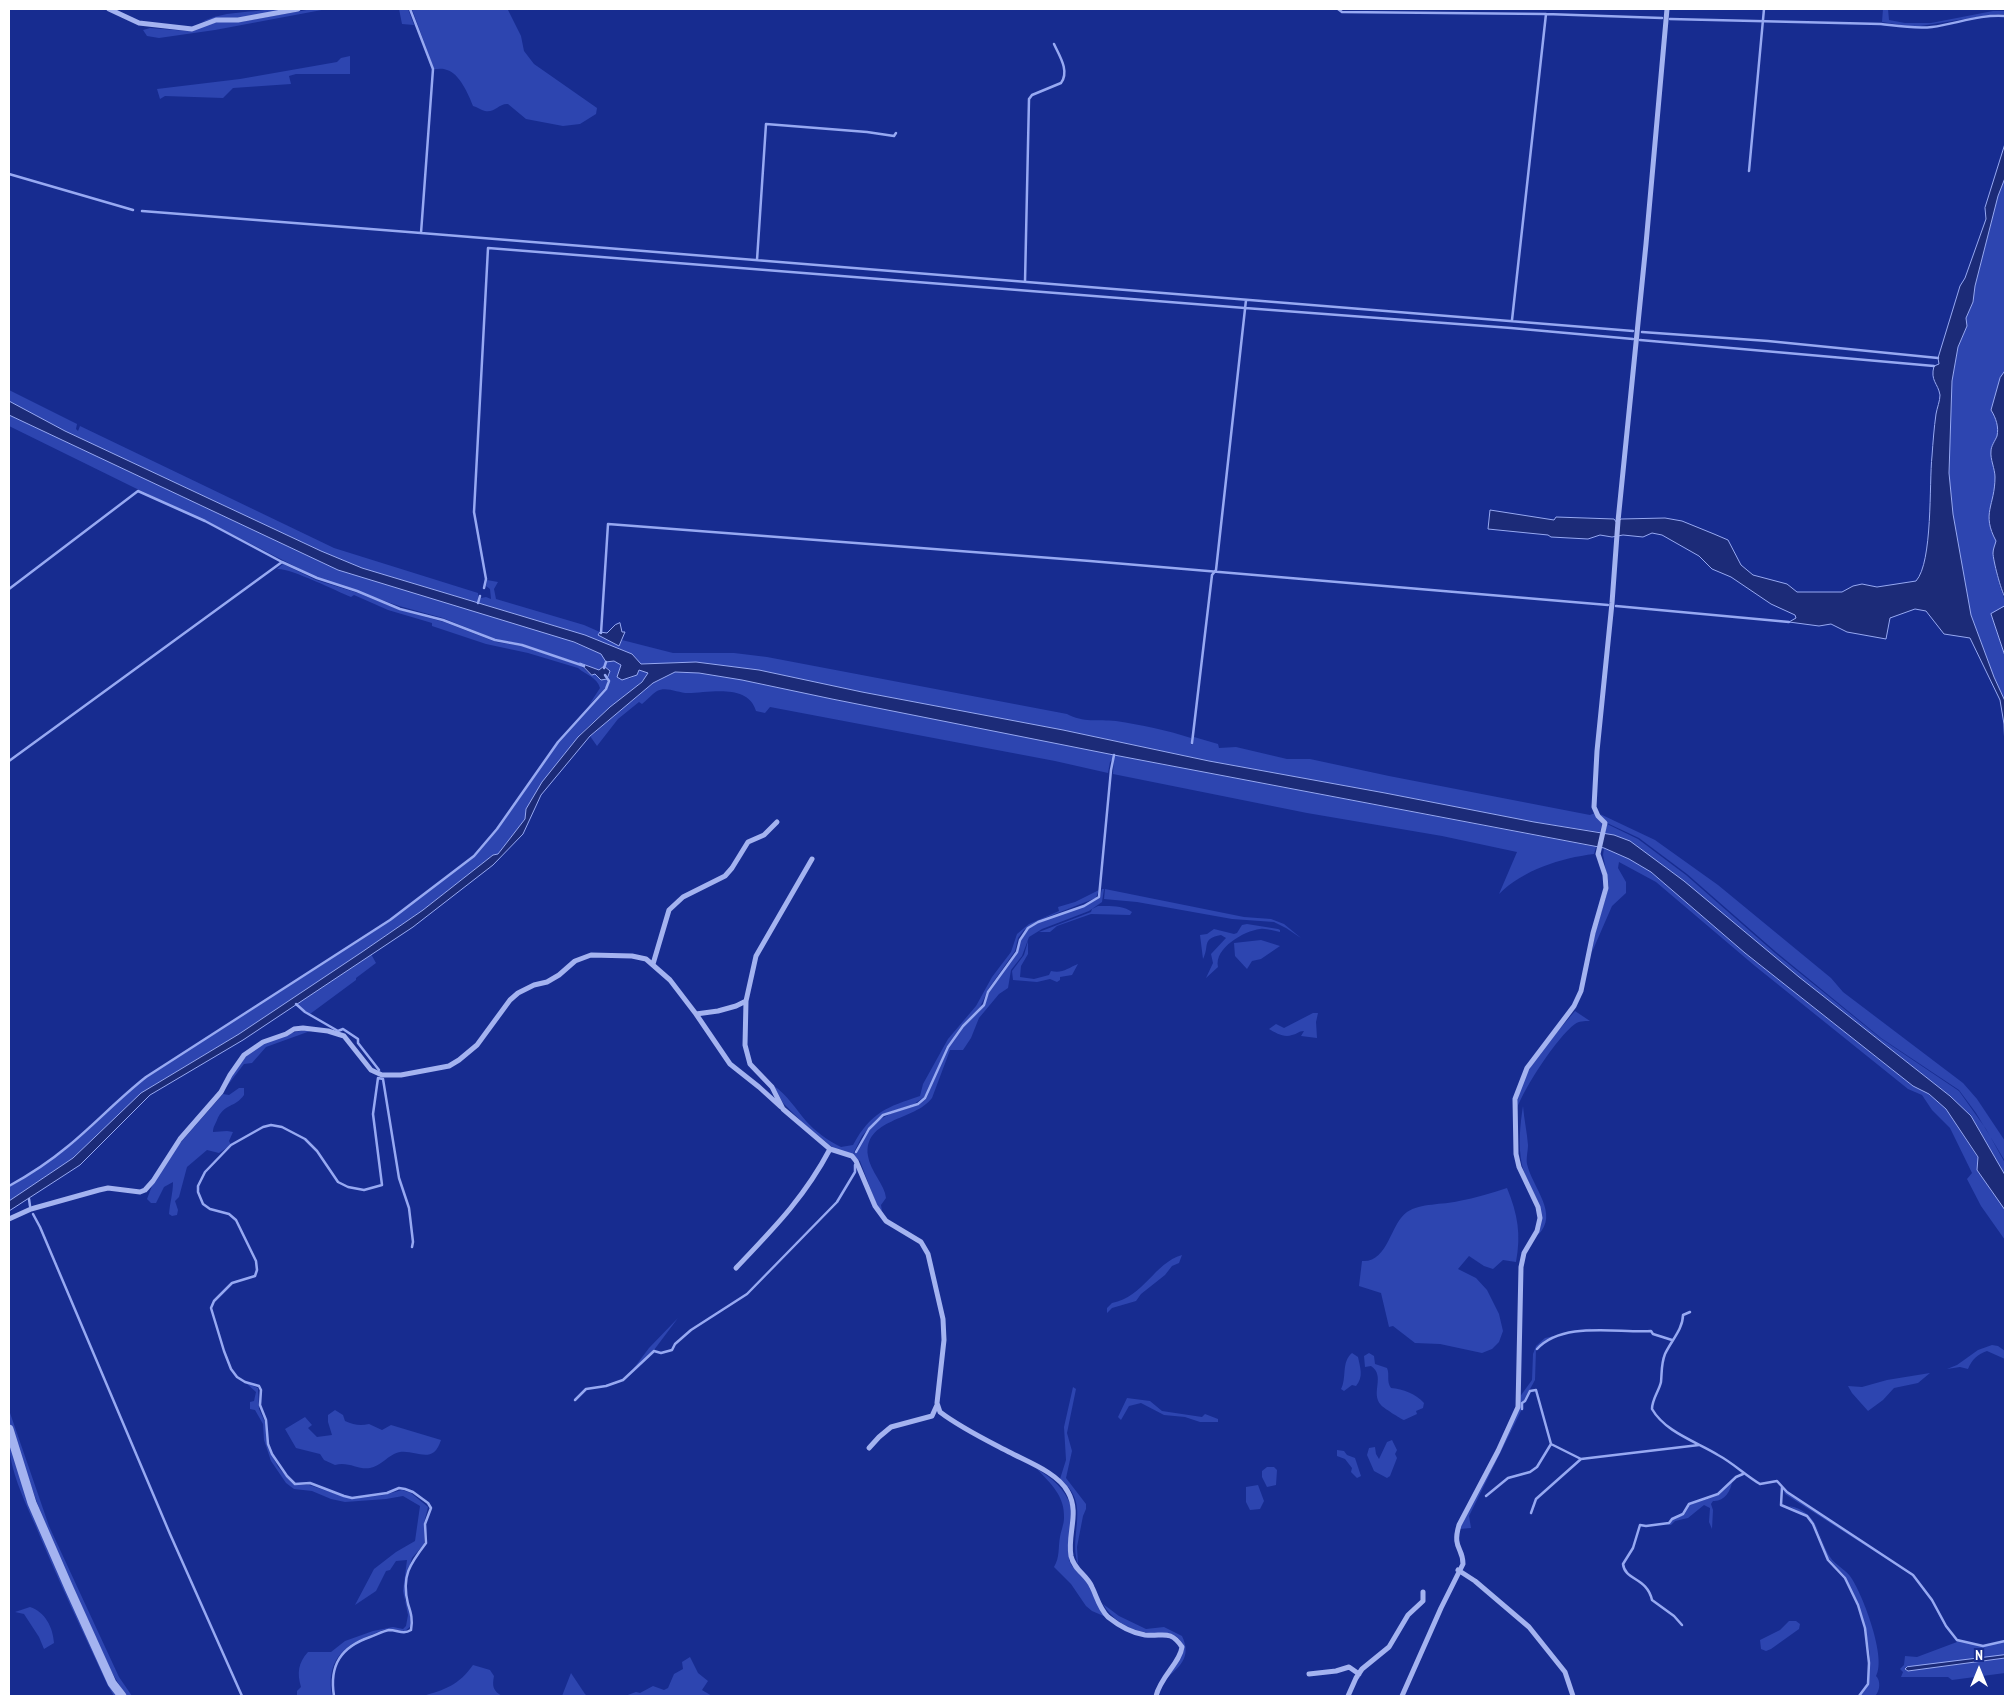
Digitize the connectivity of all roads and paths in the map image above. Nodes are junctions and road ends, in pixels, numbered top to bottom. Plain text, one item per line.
1 (109, 9) edge
2 (298, 9) edge
3 (1667, 9) edge
4 (777, 822) dead end
5 (812, 859) dead end
6 (653, 964) junction
7 (746, 1001) junction
8 (696, 1014) junction
9 (783, 1109) junction
10 (830, 1149) junction
11 (9, 1219) edge
12 (736, 1268) dead end
13 (937, 1404) junction
14 (9, 1429) edge
15 (869, 1448) dead end
16 (1458, 1570) junction
17 (1423, 1592) dead end
18 (1309, 1674) dead end
19 (1359, 1674) junction
20 (122, 1696) edge
21 (1156, 1696) edge
22 (1348, 1696) edge
23 (1402, 1696) edge
24 (1573, 1696) edge

1 - 2 street
3 - 16 street
4 - 6 street
5 - 7 street
6 - 8 street
6 - 11 street
7 - 8 street
7 - 9 street
8 - 9 street
9 - 10 street
10 - 12 street
10 - 13 street
13 - 15 street
13 - 21 street
14 - 20 street
16 - 23 street
16 - 24 street
17 - 19 street
18 - 19 street
19 - 22 street

